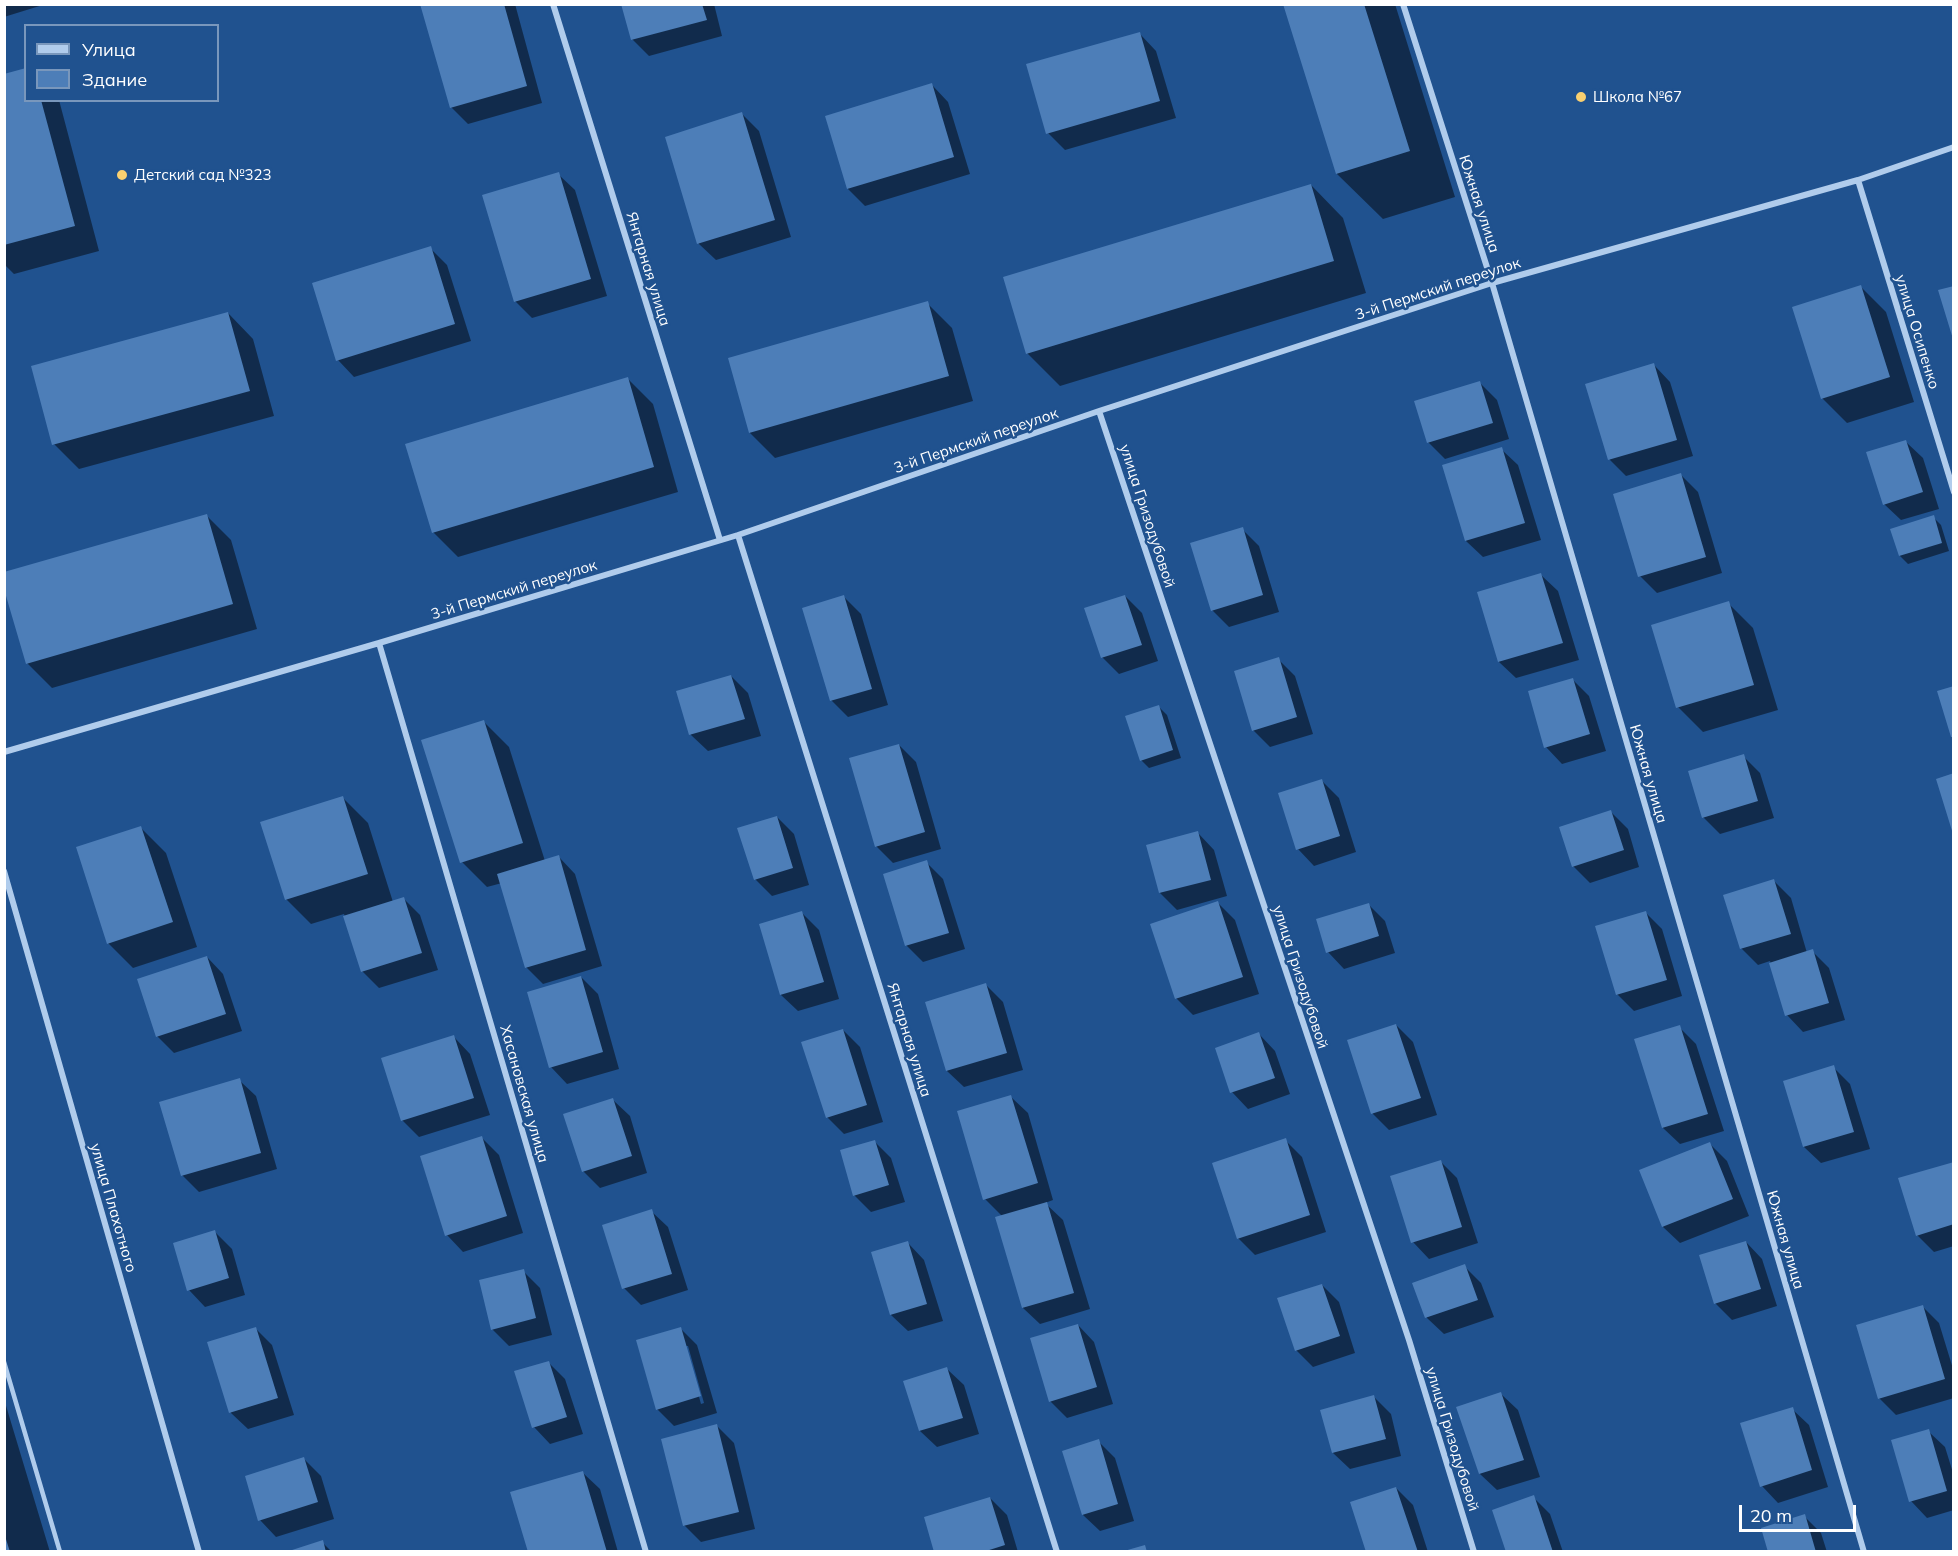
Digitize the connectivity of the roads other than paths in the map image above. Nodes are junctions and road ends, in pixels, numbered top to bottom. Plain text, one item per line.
1 (554, 4) edge
2 (1403, 4) edge
3 (1953, 147) edge
4 (1858, 180) junction
5 (1492, 283) junction
6 (1100, 411) junction
7 (1953, 492) edge
8 (738, 535) junction
9 (720, 540) junction
10 (379, 643) junction
11 (4, 752) edge
12 (4, 871) edge
13 (4, 1362) edge
14 (60, 1551) edge
15 (199, 1551) edge
16 (646, 1551) edge
17 (1057, 1551) edge
18 (1474, 1551) edge
19 (1864, 1551) edge

1 - 9 street, Янтарная улица
2 - 5 street, Южная улица
3 - 4 street, 3-й Пермский переулок
4 - 5 street, 3-й Пермский переулок
4 - 7 street, улица Осипенко
5 - 6 street, 3-й Пермский переулок
5 - 19 street, Южная улица
6 - 8 street, 3-й Пермский переулок
6 - 18 street, улица Гризодубовой
8 - 9 street, 3-й Пермский переулок
8 - 17 street, Янтарная улица
9 - 10 street, 3-й Пермский переулок
10 - 11 street, 3-й Пермский переулок
10 - 16 street, Хасановская улица
12 - 15 street, улица Плахотного
13 - 14 lane

